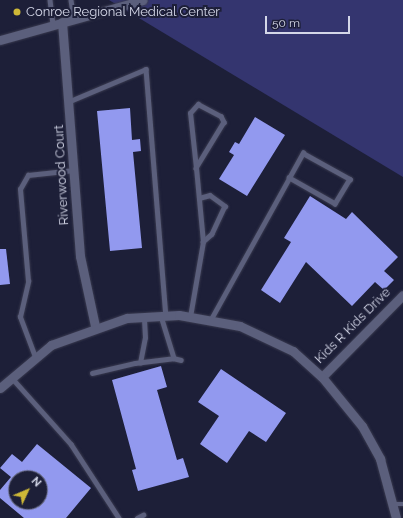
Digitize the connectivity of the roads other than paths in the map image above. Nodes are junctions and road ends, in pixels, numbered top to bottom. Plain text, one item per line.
1 (50, 0) edge
2 (71, 0) edge
3 (143, 0) edge
4 (74, 18) junction
5 (58, 23) junction
6 (0, 40) edge
7 (70, 101) junction
8 (196, 168) junction
9 (75, 169) junction
10 (289, 178) junction
11 (199, 198) junction
12 (203, 242) junction
13 (403, 294) edge
14 (164, 315) junction
15 (144, 316) junction
16 (190, 317) junction
17 (211, 319) junction
18 (95, 326) junction
19 (35, 357) junction
20 (174, 358) junction
21 (180, 360) dead end
22 (140, 362) junction
23 (92, 373) dead end
24 (11, 377) junction
25 (322, 377) junction
26 (0, 388) edge
27 (392, 504) junction
28 (403, 504) edge
29 (143, 514) dead end
30 (119, 518) edge
31 (137, 518) edge
32 (396, 518) edge

1 - 5 lane
2 - 4 lane
3 - 4 street
4 - 5 street
5 - 6 street
5 - 7 street, Riverwood Court
7 - 9 street, Riverwood Court
7 - 14 lane
8 - 8 lane
8 - 11 lane
9 - 18 street, Riverwood Court
9 - 19 lane
10 - 10 lane
10 - 17 lane
11 - 12 lane
11 - 12 lane
12 - 16 lane
13 - 25 street, Kids R Kids Drive
14 - 15 street
14 - 16 street
14 - 20 lane
15 - 18 street
15 - 22 lane
16 - 17 street
17 - 25 street
18 - 19 street
19 - 24 street
20 - 21 lane
20 - 22 lane
22 - 23 lane
24 - 26 street
24 - 30 lane
25 - 27 street
27 - 28 lane
27 - 32 street
29 - 31 lane

